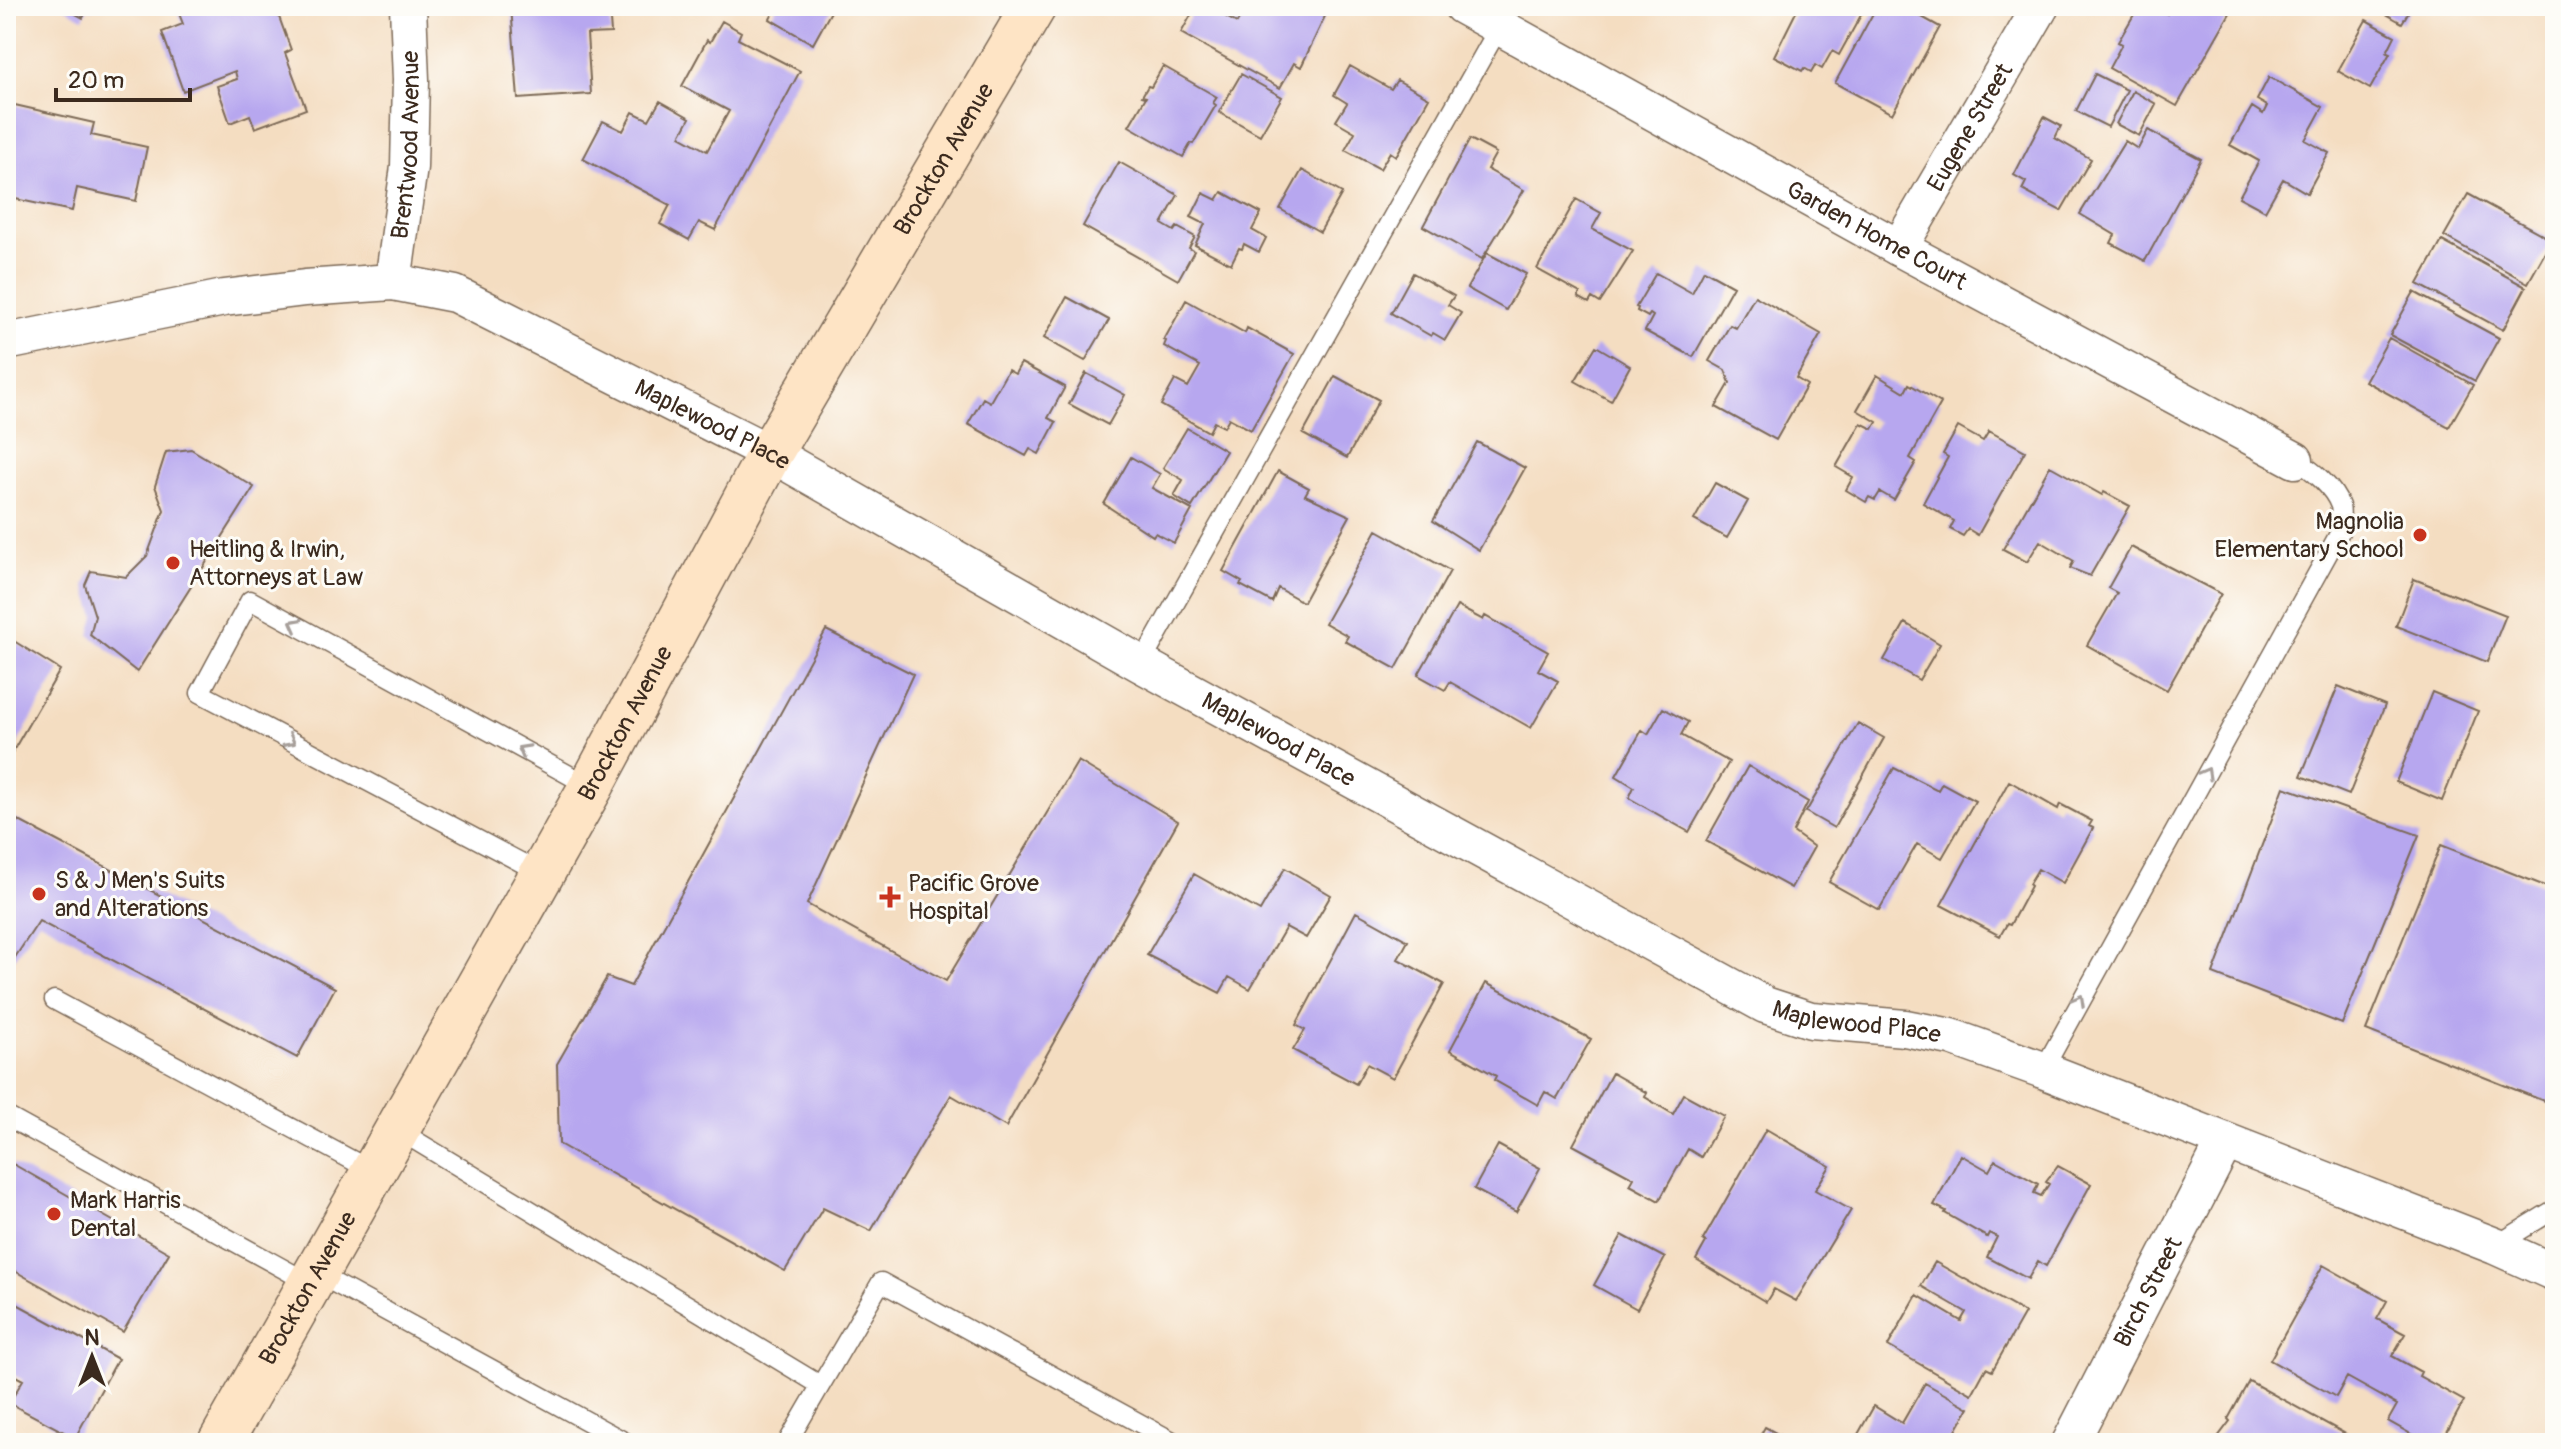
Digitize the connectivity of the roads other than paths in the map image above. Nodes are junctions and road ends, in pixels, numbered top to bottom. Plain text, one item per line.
1 (408, 6) edge
2 (1034, 6) edge
3 (1462, 6) edge
4 (2041, 6) edge
5 (1505, 16) edge
6 (1899, 248) junction
7 (393, 282) junction
8 (6, 342) edge
9 (770, 453) junction
10 (2295, 460) joint
11 (1141, 664) junction
12 (591, 787) junction
13 (543, 874) junction
14 (54, 1000) dead end
15 (2043, 1070) junction
16 (6, 1116) edge
17 (398, 1130) junction
18 (2225, 1142) junction
19 (374, 1172) junction
20 (2555, 1209) edge
21 (2495, 1246) junction
22 (2555, 1273) edge
23 (313, 1279) junction
24 (820, 1385) junction
25 (220, 1443) edge
26 (627, 1443) edge
27 (787, 1443) edge
28 (1176, 1443) edge
29 (2070, 1443) edge

1 - 7 street, Brentwood Avenue
2 - 9 main road, Brockton Avenue
3 - 5 street, Garden Home Court
4 - 6 street, Eugene Street
5 - 6 street, Garden Home Court
5 - 11 lane
6 - 10 street, Garden Home Court
7 - 8 street, Maplewood Place
7 - 9 street, Maplewood Place
9 - 11 street, Maplewood Place
9 - 12 main road, Brockton Avenue
15 -> 10 lane
11 - 15 street, Maplewood Place
12 - 13 main road, Brockton Avenue
12 -> 13 lane
13 - 17 main road, Brockton Avenue
14 - 19 lane
15 - 18 street, Maplewood Place
16 - 23 lane
17 - 19 main road, Brockton Avenue
17 - 24 lane
18 - 21 street, Maplewood Place
18 - 29 street, Birch Street
19 - 23 main road, Brockton Avenue
20 - 21 lane
21 - 22 street, Maplewood Place
23 - 25 main road, Brockton Avenue
23 - 26 lane
24 - 27 lane
24 - 28 lane

